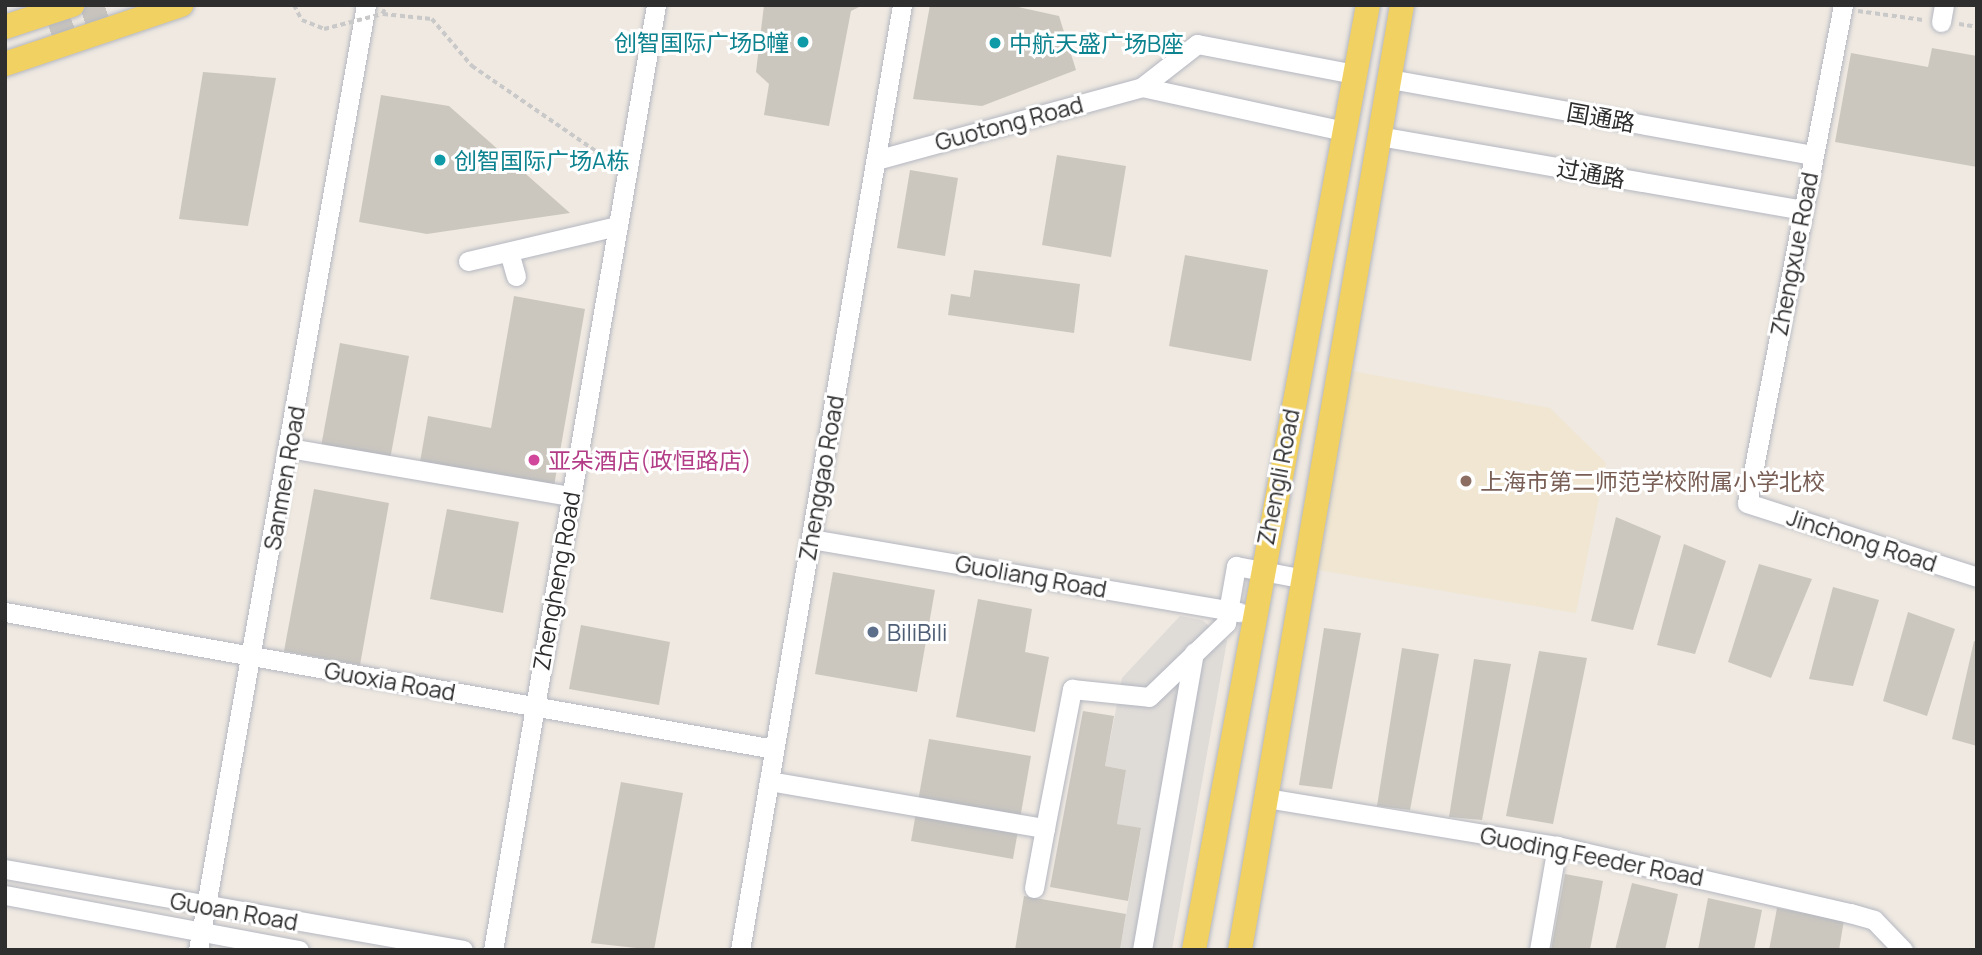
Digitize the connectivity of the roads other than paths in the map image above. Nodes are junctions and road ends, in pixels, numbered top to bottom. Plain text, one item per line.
1 (72, 5) edge
2 (181, 5) edge
3 (656, 5) edge
4 (902, 5) edge
5 (1368, 5) edge
6 (1402, 5) edge
7 (1843, 7) edge
8 (374, 9) edge
9 (5, 27) edge
10 (5, 64) edge
11 (1354, 74) junction
12 (1390, 79) junction
13 (1142, 87) junction
14 (1343, 131) junction
15 (1380, 136) junction
16 (1813, 155) junction
17 (876, 160) junction
18 (1803, 210) junction
19 (617, 226) junction
20 (509, 252) junction
21 (468, 261) dead end
22 (516, 276) dead end
23 (289, 448) junction
24 (570, 496) junction
25 (1747, 503) joint
26 (811, 539) junction
27 (1260, 571) junction
28 (1977, 577) edge
29 (1305, 579) junction
30 (5, 612) edge
31 (1240, 612) junction
32 (1194, 653) junction
33 (253, 656) junction
34 (534, 706) junction
35 (774, 749) junction
36 (769, 781) junction
37 (1266, 798) junction
38 (1045, 828) junction
39 (1557, 846) junction
40 (5, 869) edge
41 (1034, 888) dead end
42 (5, 895) edge
43 (206, 906) junction
44 (200, 942) edge
45 (299, 950) edge
46 (463, 950) edge
47 (493, 950) edge
48 (740, 950) edge
49 (1142, 950) edge
50 (1194, 950) edge
51 (1240, 950) edge
52 (1539, 950) edge
53 (1903, 950) edge

1 - 9 main road
2 - 10 main road
3 - 19 street, Zhengheng Road
4 - 17 street, Zhenggao Road
5 - 11 main road, Zhengli Road
6 - 12 main road, Zhengli Road
7 - 16 street, Zhengxue Road
8 - 23 street, Sanmen Road
11 - 13 street, Guotong Road
11 - 14 main road, Zhengli Road
12 - 15 main road, Zhengli Road
12 - 16 street, 国通路
13 - 14 street, Guotong Road
13 - 17 street, Guotong Road
14 - 27 main road, Zhengli Road
15 - 18 street, 过通路
15 - 29 main road, Zhengli Road
16 - 18 street, Zhengxue Road
17 - 26 street, Zhenggao Road
18 - 25 street, Zhengxue Road
19 - 20 street
19 - 24 street, Zhengheng Road
20 - 21 street
20 - 22 street
23 - 24 street
23 - 33 street, Sanmen Road
24 - 34 street, Zhengheng Road
25 - 28 street, Jinchong Road
26 - 31 street, Guoliang Road
26 - 35 street, Zhenggao Road
27 - 29 street
27 - 31 main road, Zhengli Road
29 - 37 main road, Zhengli Road
30 - 33 street, Guoxia Road
31 - 32 street
31 - 50 main road, Zhengli Road
32 - 38 street
32 - 49 street
33 - 34 street, Guoxia Road
33 - 43 street, Sanmen Road
34 - 35 street, Guoxia Road
34 - 47 street, Zhengheng Road
35 - 36 street, Zhenggao Road
36 - 38 street
36 - 48 street, Zhenggao Road
37 - 39 street, Guoding Feeder Road
37 - 51 main road, Zhengli Road
38 - 41 street
39 - 52 street
39 - 53 street, Guoding Feeder Road
40 - 43 street, Guoan Road
42 - 44 street, Guoan Road
43 - 44 street, Sanmen Road
43 - 46 street, Guoan Road
44 - 45 street, Guoan Road

